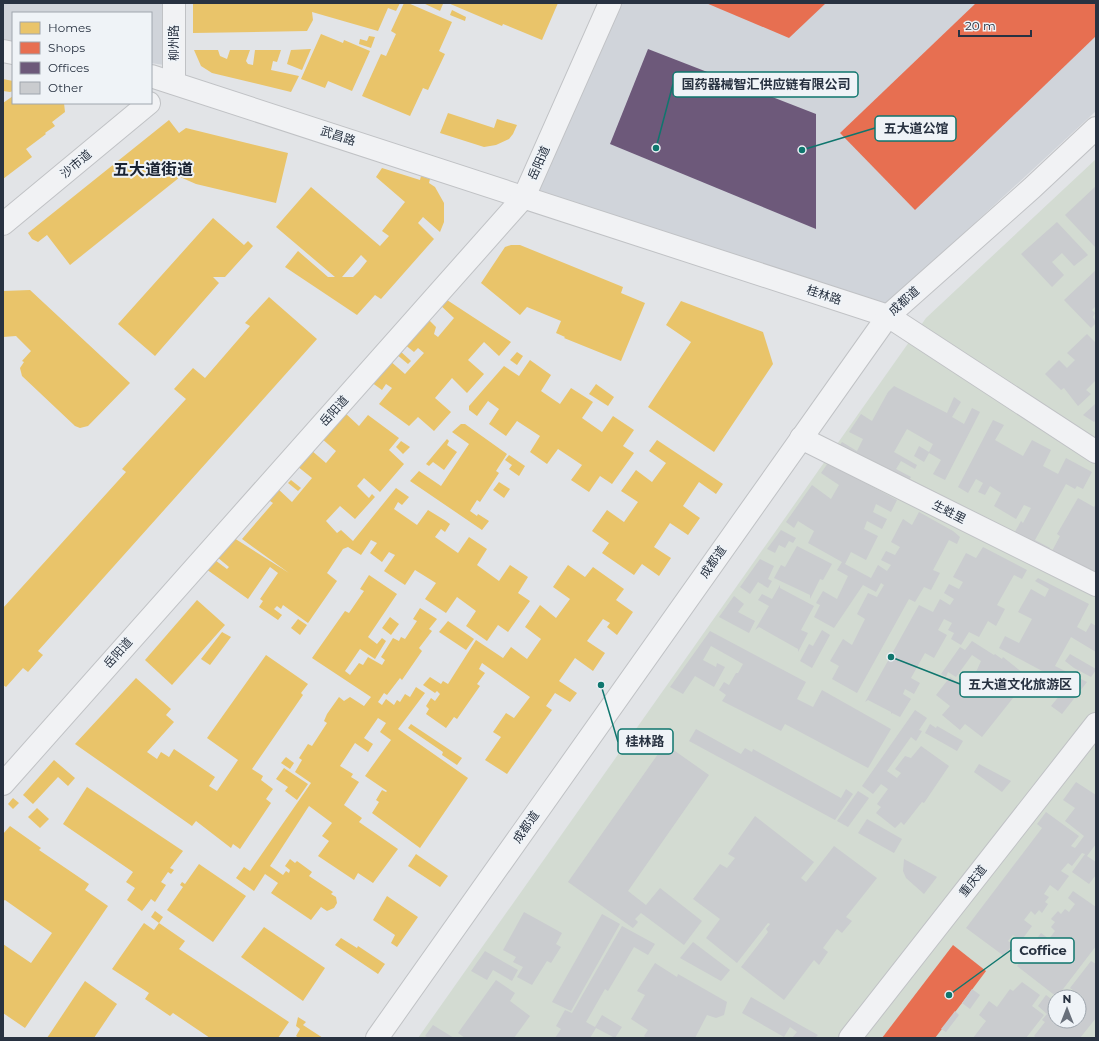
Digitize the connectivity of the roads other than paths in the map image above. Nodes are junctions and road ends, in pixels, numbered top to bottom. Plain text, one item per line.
1 (174, 3) edge
2 (610, 3) edge
3 (152, 76) edge
4 (174, 83) junction
5 (152, 100) edge
6 (148, 104) edge
7 (1096, 128) edge
8 (524, 197) junction
9 (3, 224) edge
10 (888, 316) junction
11 (801, 438) junction
12 (1096, 452) edge
13 (1096, 585) edge
14 (1096, 724) edge
15 (3, 784) edge
16 (377, 1038) edge
17 (850, 1038) edge

1 - 4 street, 柳州路
2 - 8 street, 岳阳道
3 - 4 street, 武昌路
4 - 5 street, 沙市道
4 - 8 street, 武昌路
6 - 9 street, 沙市道
7 - 10 street, 成都道
8 - 10 street, 桂林路
8 - 15 street, 岳阳道
10 - 11 street, 成都道
10 - 12 street, 桂林路
11 - 13 street, 生﨡里
11 - 16 street, 成都道
14 - 17 street, 重庆道

